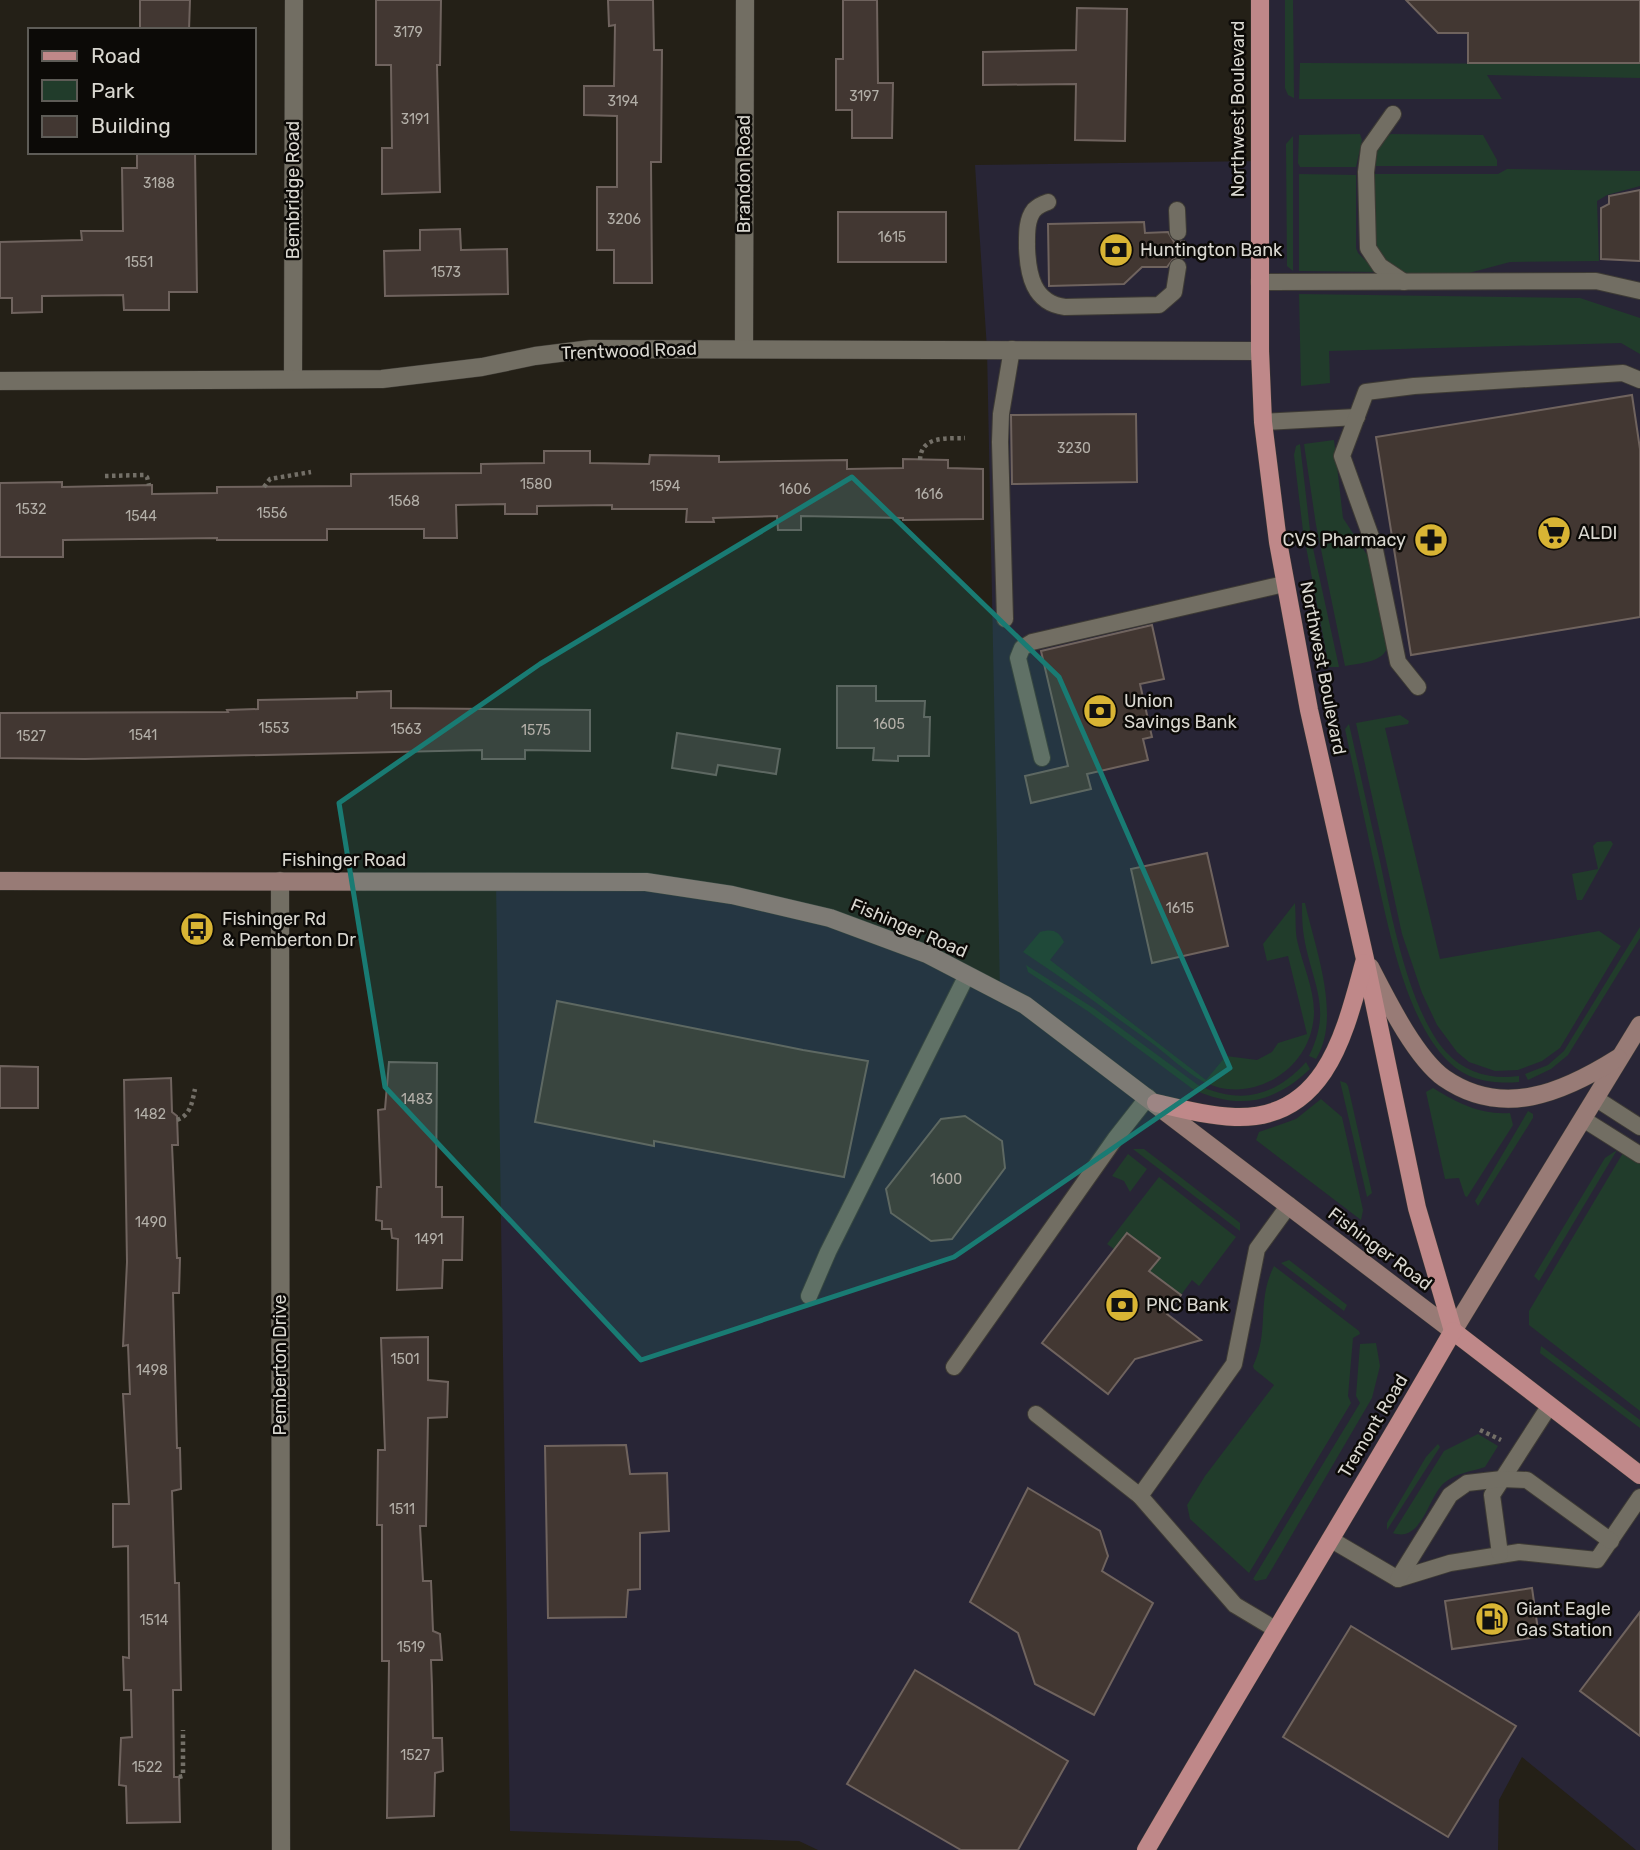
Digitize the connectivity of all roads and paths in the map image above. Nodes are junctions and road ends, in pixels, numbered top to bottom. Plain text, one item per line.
1 (294, 0) edge
2 (745, 0) edge
3 (1259, 0) edge
4 (1393, 114) dead end
5 (1048, 202) dead end
6 (1177, 210) dead end
7 (1178, 232) dead end
8 (1178, 267) dead end
9 (1259, 282) junction
10 (1404, 282) junction
11 (1640, 291) edge
12 (744, 348) junction
13 (1012, 349) junction
14 (1260, 351) junction
15 (293, 379) junction
16 (1640, 380) edge
17 (0, 381) edge
18 (1357, 416) junction
19 (1263, 422) junction
20 (965, 438) dead end
21 (920, 460) dead end
22 (311, 472) dead end
23 (105, 476) dead end
24 (149, 485) dead end
25 (264, 487) dead end
26 (1284, 584) junction
27 (1005, 619) dead end
28 (1418, 687) dead end
29 (1042, 758) dead end
30 (0, 881) edge
31 (280, 881) junction
32 (1365, 959) junction
33 (967, 975) junction
34 (1640, 1025) edge
35 (1621, 1056) junction
36 (195, 1089) dead end
37 (1595, 1098) junction
38 (1152, 1100) junction
39 (1583, 1119) junction
40 (177, 1120) dead end
41 (1640, 1127) edge
42 (1640, 1155) edge
43 (1289, 1205) junction
44 (809, 1296) dead end
45 (1453, 1331) junction
46 (954, 1367) dead end
47 (1550, 1405) junction
48 (1036, 1414) dead end
49 (1640, 1475) edge
50 (1502, 1479) junction
51 (1140, 1496) junction
52 (1640, 1497) edge
53 (1330, 1539) junction
54 (1611, 1541) junction
55 (1500, 1554) junction
56 (1398, 1579) junction
57 (1275, 1629) junction
58 (183, 1730) dead end
59 (179, 1777) dead end
60 (281, 1850) edge
61 (1146, 1850) edge

1 - 15 street, Bembridge Road
2 - 12 street, Brandon Road
3 - 9 main road, Northwest Boulevard
4 - 10 lane
5 - 8 lane
6 - 7 lane
9 - 10 lane
9 - 14 main road, Northwest Boulevard
10 - 11 lane
12 - 13 street, Trentwood Road
12 - 15 street, Trentwood Road
13 - 14 street, Trentwood Road
13 - 27 lane
14 - 19 main road, Northwest Boulevard
15 - 17 street, Trentwood Road
16 - 18 lane
18 - 19 lane
18 - 28 lane
19 - 26 main road, Northwest Boulevard
20 - 21 path
22 - 25 path
23 - 24 path
26 - 29 lane
26 - 32 main road, Northwest Boulevard
30 - 31 main road, Fishinger Road
31 - 33 main road, Fishinger Road
31 - 60 street, Pemberton Drive
32 - 35 main road
32 - 38 main road
32 - 45 main road, Northwest Boulevard
33 - 38 main road, Fishinger Road
33 - 44 lane
34 - 35 main road, Tremont Road
35 - 37 main road, Tremont Road
36 - 40 path
37 - 39 main road, Tremont Road
37 - 41 lane
38 - 43 main road, Fishinger Road
38 - 46 lane
39 - 42 lane
39 - 45 main road, Tremont Road
43 - 45 main road, Fishinger Road
43 - 51 lane
45 - 47 main road, Fishinger Road
45 - 53 main road, Tremont Road
47 - 49 main road, Fishinger Road
47 - 50 lane
48 - 51 lane
50 - 54 lane
50 - 55 lane
50 - 56 lane
51 - 57 lane
52 - 54 lane
53 - 56 lane
53 - 57 main road, Tremont Road
54 - 55 lane
55 - 56 lane
57 - 61 main road, Tremont Road
58 - 59 path

